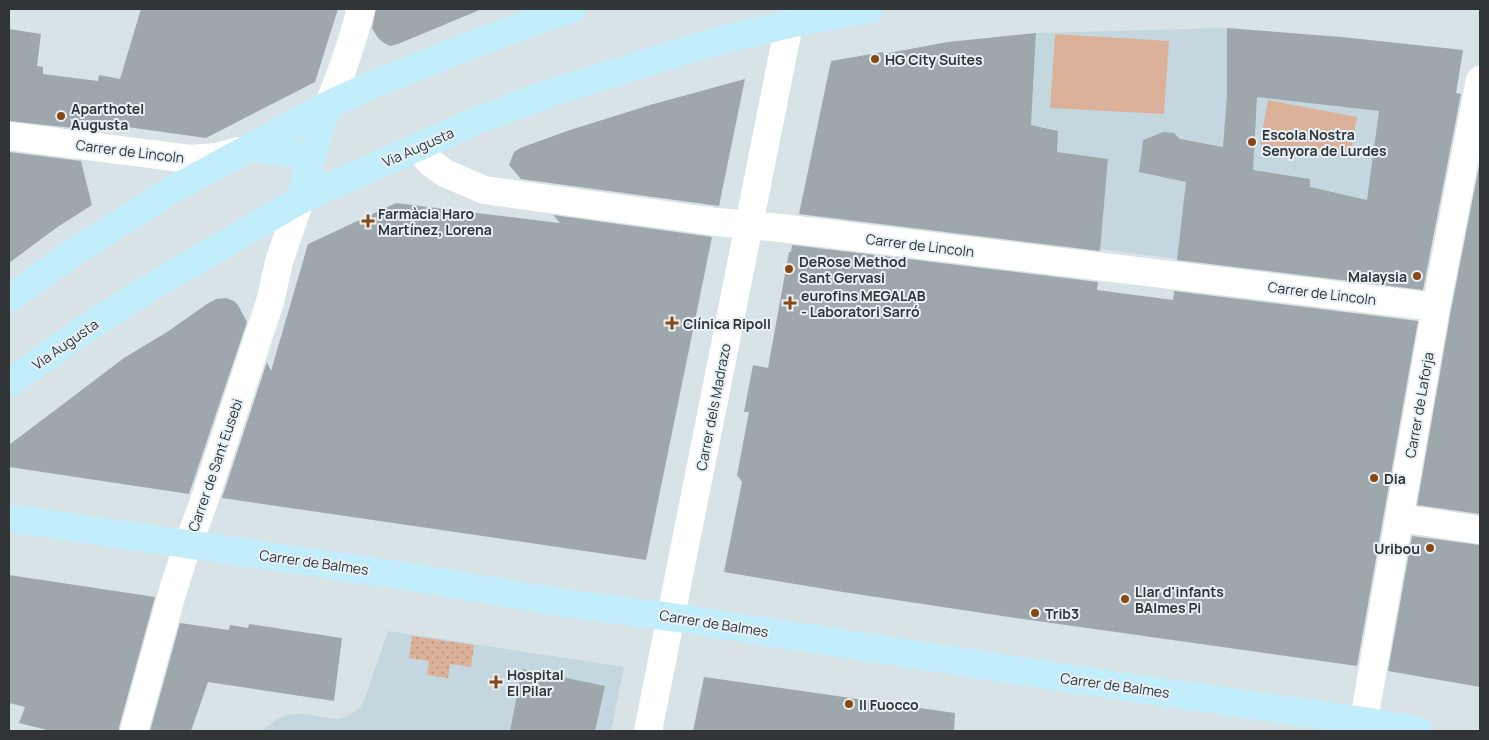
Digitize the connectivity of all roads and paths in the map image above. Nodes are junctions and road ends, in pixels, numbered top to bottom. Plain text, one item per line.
1 (362, 9) edge
2 (572, 9) edge
3 (870, 9) edge
4 (791, 16) edge
5 (1480, 80) edge
6 (328, 105) junction
7 (9, 136) edge
8 (250, 148) junction
9 (416, 148) junction
10 (312, 157) junction
11 (300, 200) junction
12 (750, 225) junction
13 (9, 299) edge
14 (1436, 307) junction
15 (9, 383) edge
16 (9, 518) edge
17 (1399, 518) junction
18 (1480, 530) edge
19 (188, 544) junction
20 (671, 616) junction
21 (1363, 726) edge
22 (134, 731) edge
23 (648, 731) edge
24 (1419, 731) edge

1 - 6 street
2 - 6 main road
3 - 4 main road, Via Augusta
4 - 9 main road, Via Augusta
4 - 12 street, Carrer dels Madrazo
5 - 14 street, Carrer de Laforja
6 - 8 main road
6 - 10 main road
7 - 8 street, Carrer de Lincoln
8 - 10 main road
8 - 13 main road
9 - 11 main road, Via Augusta
9 - 12 street, Carrer de Lincoln
10 - 11 main road
11 - 15 main road, Via Augusta
11 - 19 street, Carrer de Sant Eusebi
12 - 14 street, Carrer de Lincoln
12 - 20 street, Carrer dels Madrazo
14 - 17 street, Carrer de Laforja
16 - 19 main road, Carrer de Balmes
17 - 18 street
17 - 21 street, Carrer de Laforja
19 - 20 main road, Carrer de Balmes
19 - 22 street, Carrer de Sant Eusebi
20 - 21 main road, Carrer de Balmes
20 - 23 street, Carrer dels Madrazo
21 - 24 main road, Carrer de Balmes

